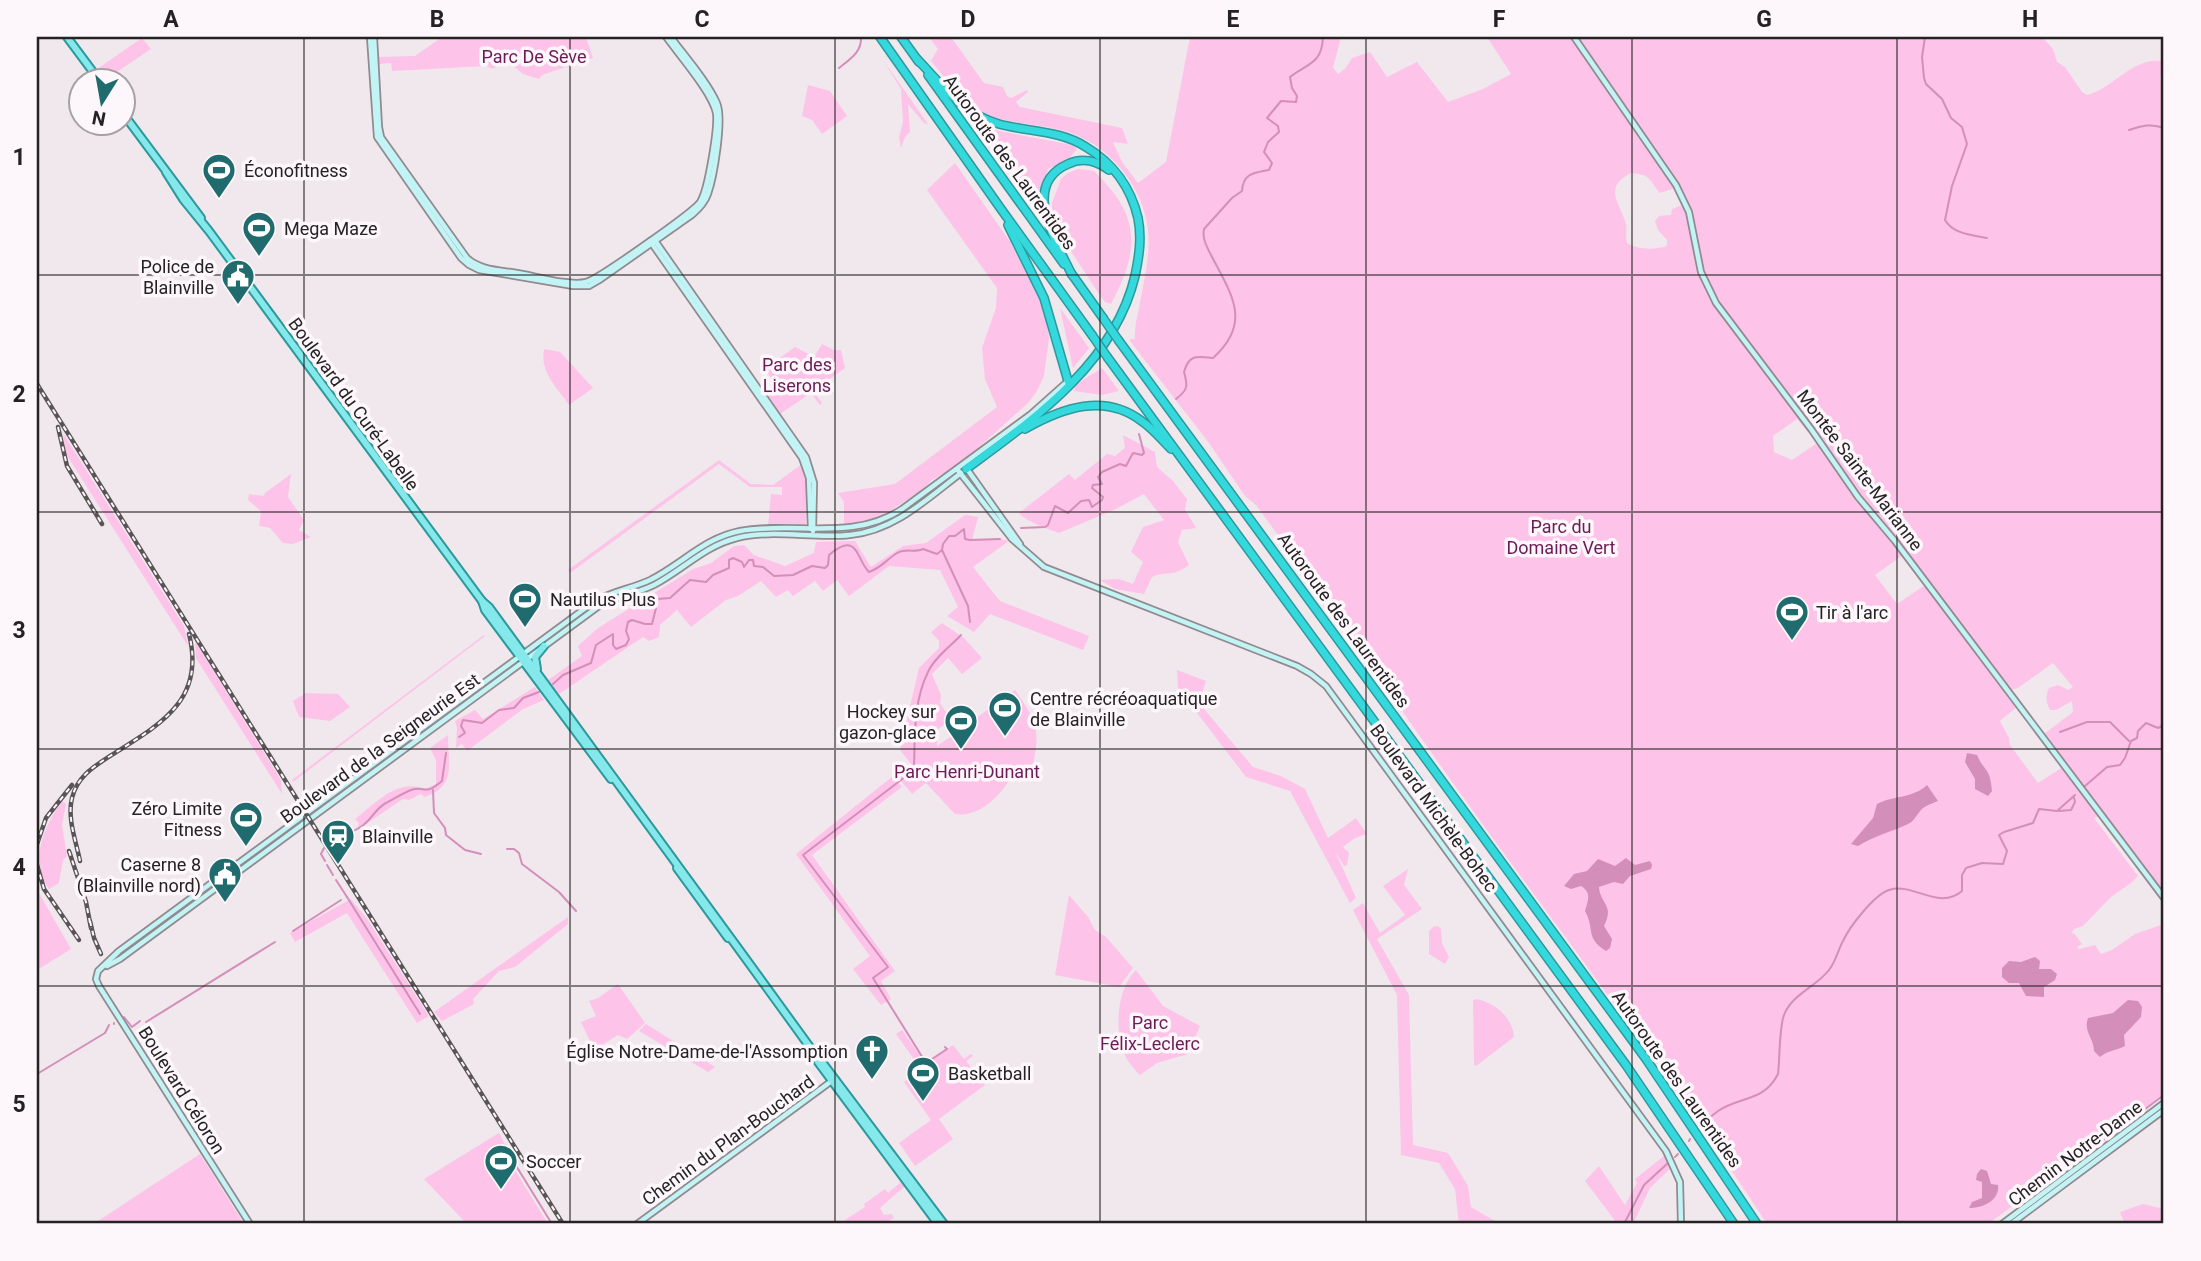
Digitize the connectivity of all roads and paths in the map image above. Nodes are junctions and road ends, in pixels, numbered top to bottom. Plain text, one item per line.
1 (67, 37) edge
2 (372, 37) edge
3 (669, 37) edge
4 (880, 37) edge
5 (901, 37) edge
6 (1574, 37) edge
7 (917, 59) junction
8 (89, 66) edge
9 (136, 132) edge
10 (1000, 209) junction
11 (652, 241) junction
12 (1072, 275) junction
13 (1068, 381) junction
14 (1003, 442) junction
15 (1189, 467) junction
16 (962, 469) junction
17 (989, 500) junction
18 (983, 504) junction
19 (812, 531) junction
20 (1027, 554) junction
21 (620, 593) junction
22 (544, 646) junction
23 (523, 657) junction
24 (541, 677) junction
25 (617, 785) junction
26 (2164, 898) edge
27 (100, 970) joint
28 (834, 1079) junction
29 (2164, 1103) edge
30 (2164, 1110) edge
31 (250, 1224) edge
32 (637, 1224) edge
33 (938, 1224) edge
34 (944, 1224) edge
35 (1681, 1224) edge
36 (1734, 1224) edge
37 (1758, 1224) edge
38 (2001, 1224) edge
39 (2011, 1224) edge

1 - 8 main road
2 - 11 street
3 - 11 street
4 - 10 highway, Autoroute des Laurentides
5 - 7 highway, Autoroute des Laurentides
6 - 26 street, Montée Sainte-Marianne
7 - 12 highway, Autoroute des Laurentides
7 - 14 highway
9 - 23 main road, Boulevard du Curé-Labelle
10 - 13 highway
10 - 15 highway, Autoroute des Laurentides, bridge
11 - 19 street
12 - 13 highway
12 - 37 highway, Autoroute des Laurentides, bridge
13 - 16 street
14 - 15 highway
14 - 16 highway
15 - 36 highway, Autoroute des Laurentides
16 - 17 street, Boulevard Michèle-Bohec
16 - 18 street, Boulevard Michèle-Bohec
16 - 19 street
17 - 18 street
17 - 20 street, Boulevard Michèle-Bohec
18 - 20 street, Boulevard Michèle-Bohec
19 - 21 street
20 - 35 street, Boulevard Michèle-Bohec
21 - 22 street
21 - 23 street
22 - 23 street
22 - 24 main road
23 - 24 main road, Boulevard du Curé-Labelle
23 - 25 main road, Boulevard du Curé-Labelle
23 - 27 street, Boulevard de la Seigneurie Est
24 - 25 main road, Boulevard du Curé-Labelle
25 - 28 main road, Boulevard du Curé-Labelle
27 - 31 street, Boulevard Céloron
28 - 32 street, Chemin du Plan-Bouchard
28 - 33 main road, Boulevard du Curé-Labelle
28 - 34 main road, Boulevard du Curé-Labelle
29 - 38 street, Chemin Notre-Dame
30 - 39 street, Chemin Notre-Dame

